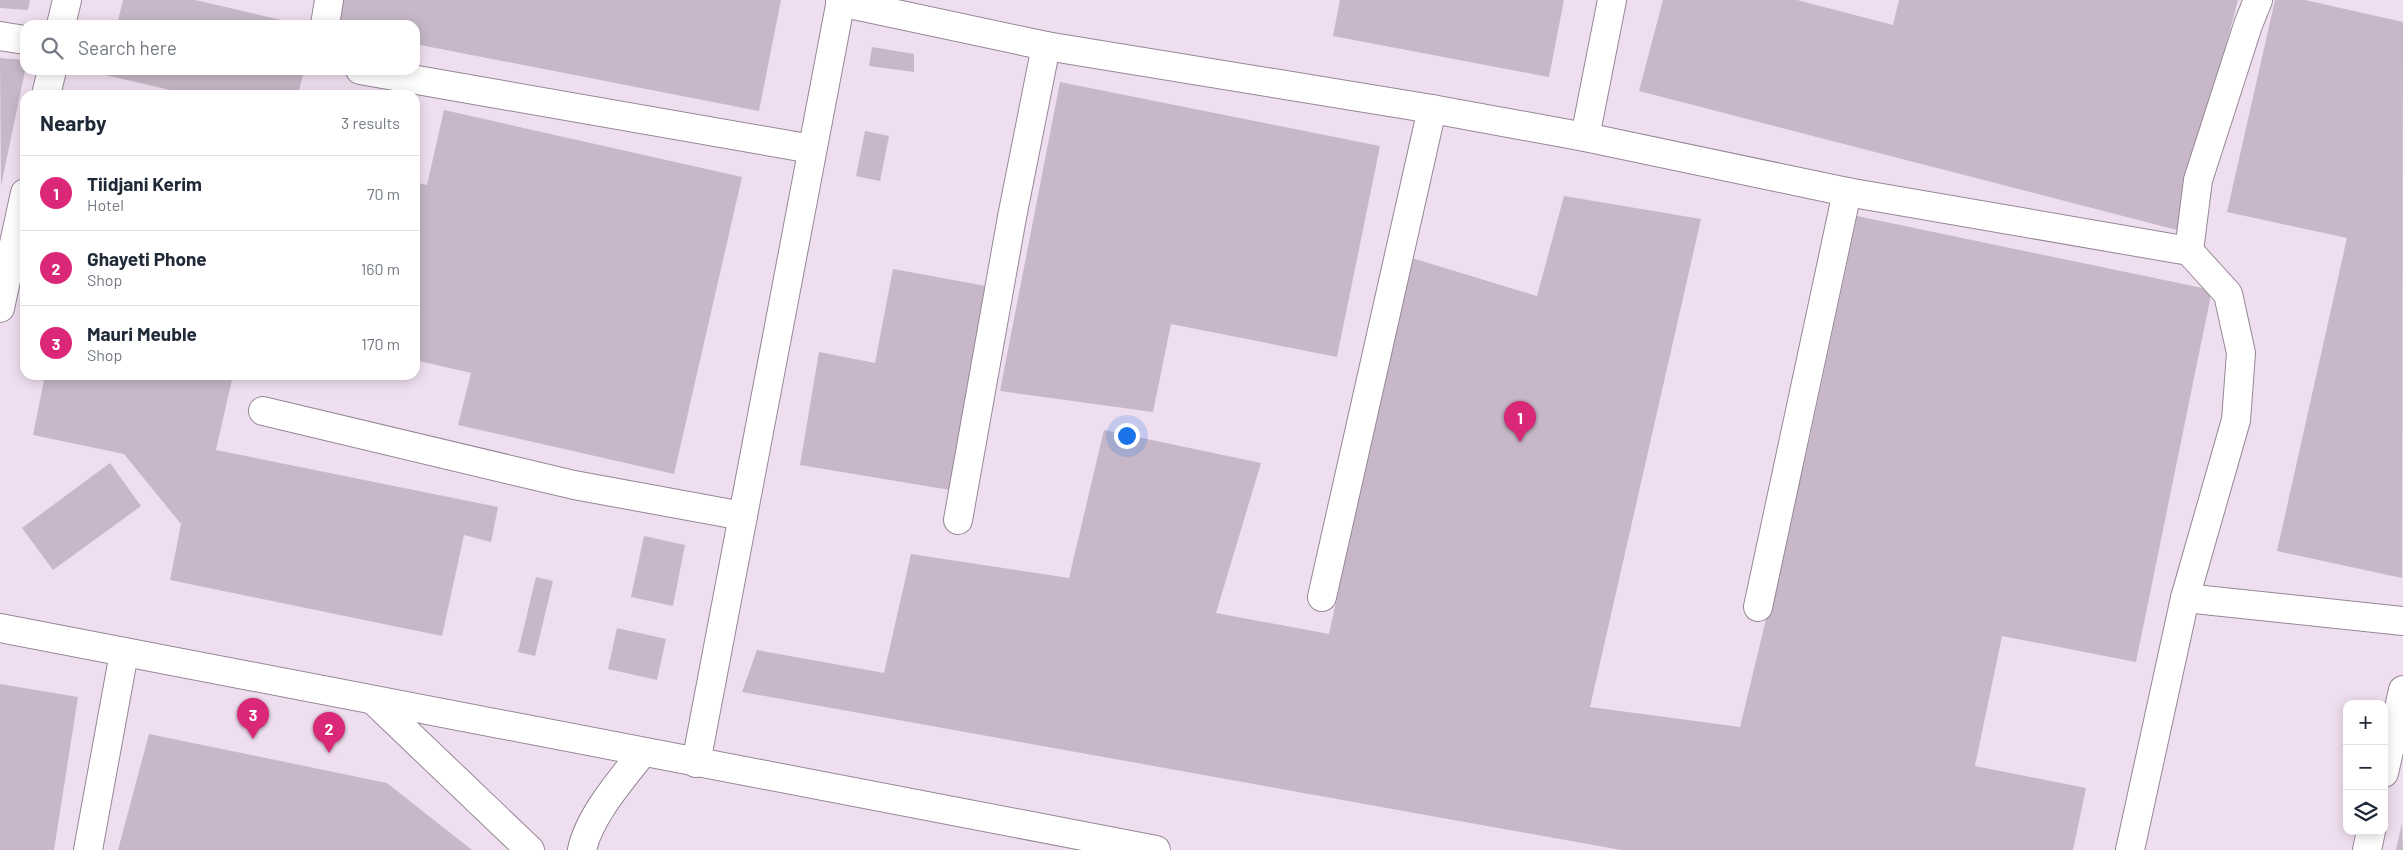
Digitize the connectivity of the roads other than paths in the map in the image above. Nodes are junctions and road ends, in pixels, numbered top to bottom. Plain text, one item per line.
1 (67, 0) edge
2 (329, 0) edge
3 (1612, 0) edge
4 (2258, 0) edge
5 (841, 1) edge
6 (63, 20) edge
7 (326, 20) edge
8 (0, 36) edge
9 (20, 39) edge
10 (1046, 46) junction
11 (51, 75) edge
12 (389, 75) edge
13 (47, 90) edge
14 (1432, 109) junction
15 (1585, 136) junction
16 (812, 149) junction
17 (1848, 192) junction
18 (20, 216) edge
19 (2189, 251) junction
20 (0, 308) edge
21 (263, 411) dead end
22 (743, 516) junction
23 (958, 520) dead end
24 (1322, 597) dead end
25 (2185, 598) junction
26 (1758, 607) dead end
27 (2403, 621) edge
28 (0, 628) edge
29 (124, 653) junction
30 (2403, 690) edge
31 (374, 701) junction
32 (643, 752) junction
33 (2388, 756) edge
34 (696, 763) junction
35 (2370, 835) edge
36 (88, 850) edge
37 (530, 850) edge
38 (582, 850) edge
39 (1156, 850) edge
40 (2130, 850) edge
41 (2367, 850) edge

1 - 6 street
2 - 7 street
3 - 15 street
4 - 19 street
5 - 10 street
5 - 16 street
8 - 9 street
10 - 14 street
10 - 23 street
11 - 13 street
12 - 16 street
14 - 15 street
14 - 24 street
15 - 17 street
16 - 22 street
17 - 19 street
17 - 26 street
18 - 20 street
19 - 25 street
21 - 22 street
22 - 34 street
25 - 27 street
25 - 40 street
28 - 29 street
29 - 31 street
29 - 36 street
30 - 33 street
31 - 32 street
31 - 37 street
32 - 34 street
32 - 38 street
34 - 39 street
35 - 41 street

